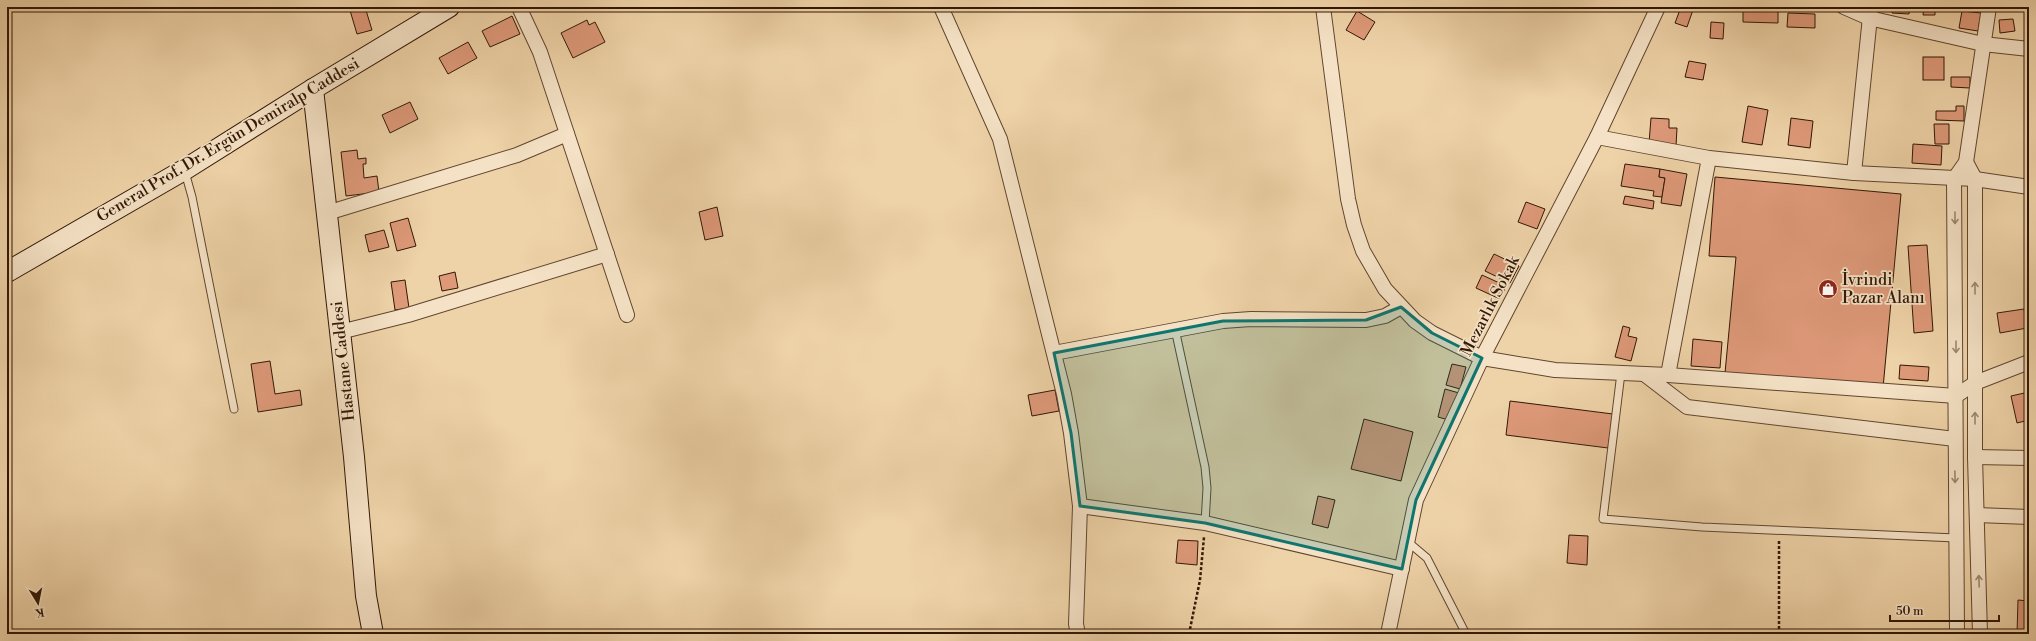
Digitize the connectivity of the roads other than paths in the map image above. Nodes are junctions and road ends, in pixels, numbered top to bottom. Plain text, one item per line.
1 (448, 7) edge
2 (519, 7) edge
3 (941, 7) edge
4 (1323, 7) edge
5 (1658, 7) edge
6 (1844, 7) edge
7 (1989, 7) edge
8 (1870, 13) edge
9 (1983, 44) junction
10 (2029, 48) edge
11 (313, 89) junction
12 (567, 134) junction
13 (1597, 137) junction
14 (1709, 158) junction
15 (1966, 162) junction
16 (184, 170) junction
17 (1854, 173) junction
18 (1954, 178) junction
19 (1975, 179) junction
20 (2029, 187) edge
21 (327, 213) junction
22 (607, 254) junction
23 (7, 272) edge
24 (1400, 307) junction
25 (627, 315) dead end
26 (1175, 329) junction
27 (340, 332) junction
28 (1054, 353) junction
29 (1482, 358) junction
30 (2029, 362) edge
31 (1621, 373) junction
32 (1644, 374) junction
33 (1668, 375) junction
34 (1976, 382) junction
35 (1956, 396) junction
36 (234, 409) dead end
37 (1955, 439) junction
38 (1975, 457) junction
39 (2029, 458) edge
40 (1080, 506) junction
41 (1977, 515) junction
42 (2029, 517) edge
43 (1205, 523) junction
44 (1956, 538) junction
45 (1408, 542) junction
46 (1402, 569) junction
47 (1980, 616) junction
48 (1957, 618) junction
49 (373, 634) edge
50 (1078, 634) edge
51 (1388, 634) edge
52 (1466, 634) edge
53 (1957, 634) edge
54 (1980, 634) edge

1 - 11 street, General Prof. Dr. Ergün Demiralp Caddesi
2 - 12 street
3 - 28 street
4 - 24 street
5 - 13 street, Mezarlık Sokak
6 - 8 street
7 - 9 street
8 - 9 street
8 - 17 street
9 - 10 street
9 - 15 street
11 - 16 street, General Prof. Dr. Ergün Demiralp Caddesi
11 - 21 street, Hastane Caddesi
12 - 21 street
12 - 22 street
13 - 14 street
13 - 29 street, Mezarlık Sokak
14 - 17 street
14 - 33 street
15 - 18 street
15 - 19 street
16 - 23 street, General Prof. Dr. Ergün Demiralp Caddesi
16 - 36 lane
17 - 18 street
18 - 19 street
18 -> 35 street
19 - 20 street
34 -> 19 street
21 - 27 street, Hastane Caddesi
22 - 25 street
22 - 27 street
24 - 26 street
24 - 29 street
26 - 28 street
26 - 43 lane
27 - 49 street, Hastane Caddesi
28 - 40 street
29 - 31 street
29 - 45 street, Mezarlık Sokak
30 - 34 street
31 - 32 street
31 - 44 lane
32 - 33 street
32 - 37 street
33 - 35 street
34 - 35 street
38 -> 34 street
35 - 37 street
37 -> 44 street
38 - 39 street
38 - 41 street
40 - 43 street
40 - 50 street
41 - 42 street
47 -> 41 street
43 - 46 street
44 - 48 street
45 - 46 street, Mezarlık Sokak
45 - 52 lane
46 - 51 street, Mezarlık Sokak
47 - 48 street
47 - 54 street
48 - 53 street

